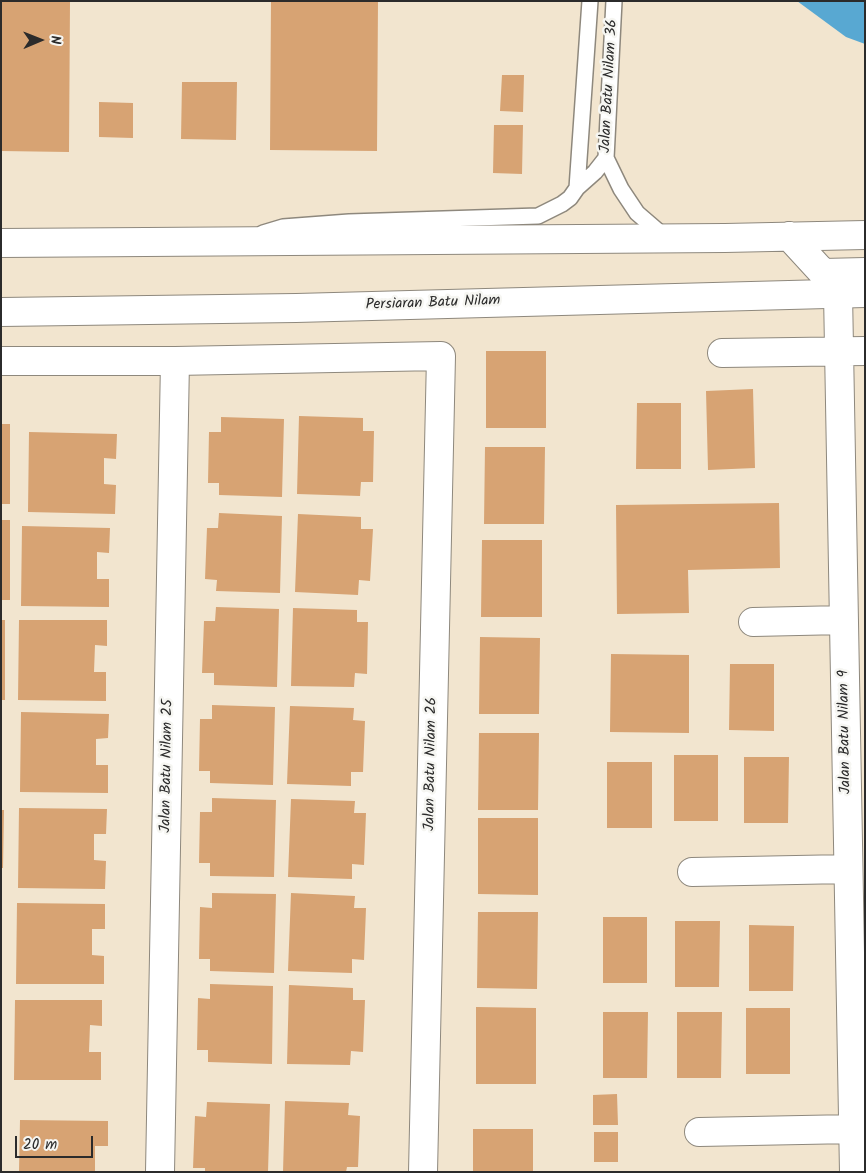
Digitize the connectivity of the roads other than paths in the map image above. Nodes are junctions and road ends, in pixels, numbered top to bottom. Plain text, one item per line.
1 (590, 1) edge
2 (614, 1) edge
3 (606, 158) junction
4 (578, 188) junction
5 (865, 234) edge
6 (789, 236) junction
7 (666, 239) junction
8 (249, 242) junction
9 (1, 243) edge
10 (865, 272) edge
11 (865, 292) edge
12 (838, 293) junction
13 (1, 312) edge
14 (852, 351) edge
15 (722, 353) dead end
16 (175, 360) junction
17 (1, 361) edge
18 (844, 620) junction
19 (753, 622) dead end
20 (692, 872) dead end
21 (854, 879) edge
22 (853, 1129) junction
23 (699, 1132) dead end
24 (160, 1172) edge
25 (422, 1172) edge
26 (854, 1172) edge

1 - 4 lane
2 - 3 lane, Jalan Batu Nilam 36
3 - 4 lane
3 - 7 lane, Jalan Batu Nilam 36
4 - 8 lane
5 - 6 street
6 - 7 street
6 - 10 street
7 - 8 street
8 - 9 street
11 - 12 street, Persiaran Batu Nilam
12 - 13 street, Persiaran Batu Nilam
12 - 14 street, Jalan Batu Nilam 9
14 - 15 street
14 - 18 street, Jalan Batu Nilam 9
16 - 17 street
16 - 24 street, Jalan Batu Nilam 25
16 - 25 street, Jalan Batu Nilam 26
18 - 19 street
18 - 21 street, Jalan Batu Nilam 9
20 - 21 street
21 - 22 street, Jalan Batu Nilam 9
22 - 23 street
22 - 26 street, Jalan Batu Nilam 9

